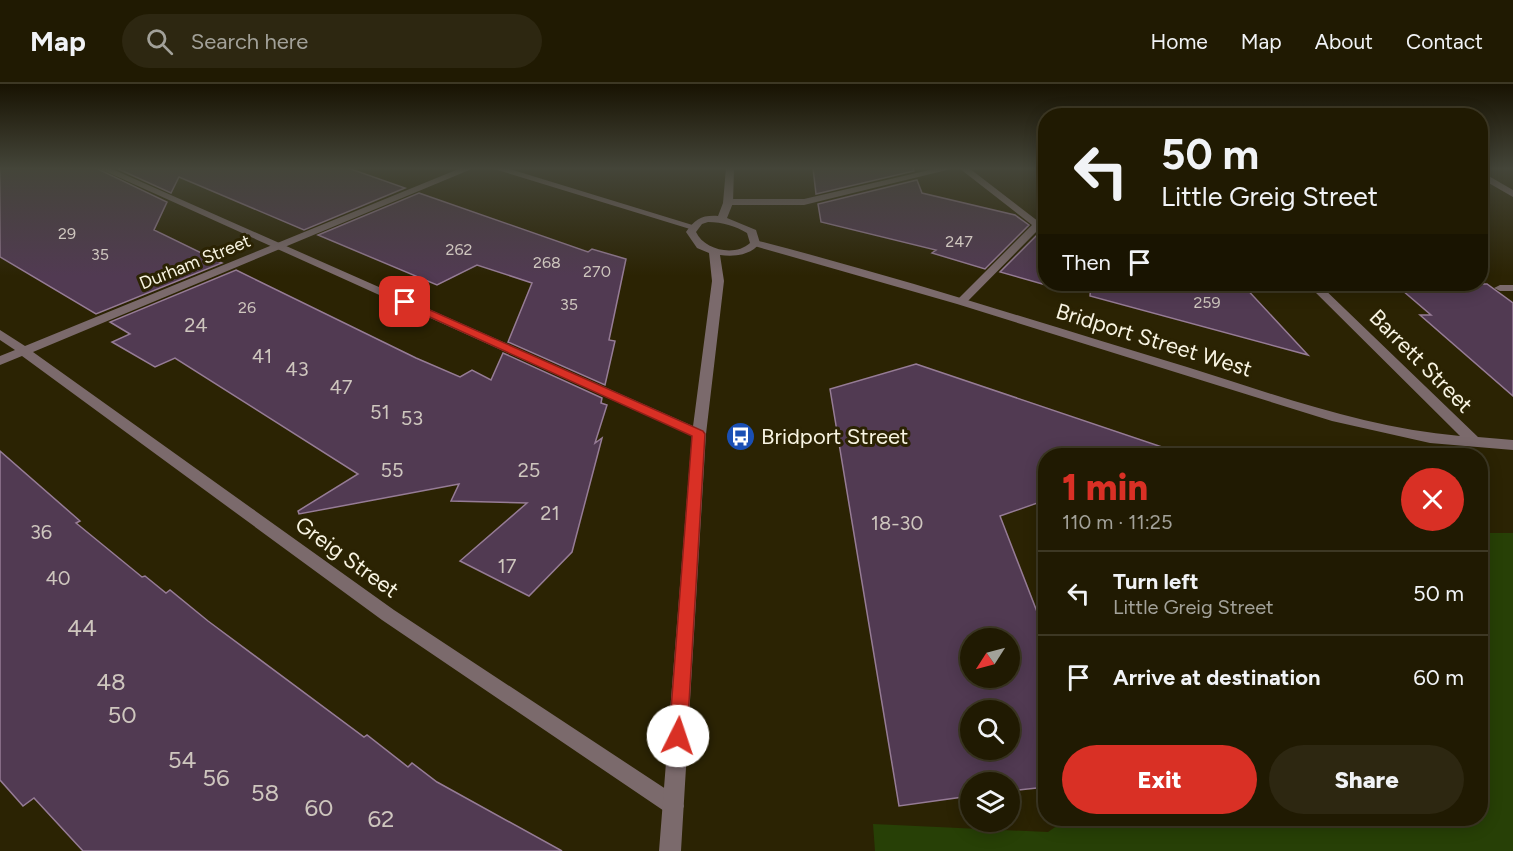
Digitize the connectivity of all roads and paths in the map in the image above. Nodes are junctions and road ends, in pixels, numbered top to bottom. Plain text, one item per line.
1 (183, 204) edge
2 (382, 204) edge
3 (616, 204) edge
4 (727, 204) edge
5 (1010, 204) edge
6 (722, 219) junction
7 (1038, 225) edge
8 (1038, 225) edge
9 (694, 227) junction
10 (755, 243) junction
11 (279, 246) junction
12 (714, 252) junction
13 (1500, 288) dead end
14 (1513, 288) edge
15 (1320, 291) edge
16 (961, 302) junction
17 (0, 334) edge
18 (24, 350) junction
19 (0, 361) edge
20 (699, 434) junction
21 (1474, 442) junction
22 (1513, 445) edge
23 (673, 806) junction
24 (670, 851) edge

1 - 11 street
2 - 11 street, Durham Street
3 - 9 street
4 - 6 street
5 - 7 street
6 - 9 street
6 - 10 street
8 - 16 street
9 - 12 street
10 - 12 street
10 - 16 street, Bridport Street West
11 - 18 street, Durham Street
11 - 20 street
12 - 20 street
13 - 14 street
15 - 21 street, Barrett Street
16 - 21 street, Bridport Street West
17 - 18 street, Greig Street
18 - 19 street, Durham Street
18 - 23 street, Greig Street
20 - 23 street
21 - 22 street, Bridport Street West
23 - 24 street

